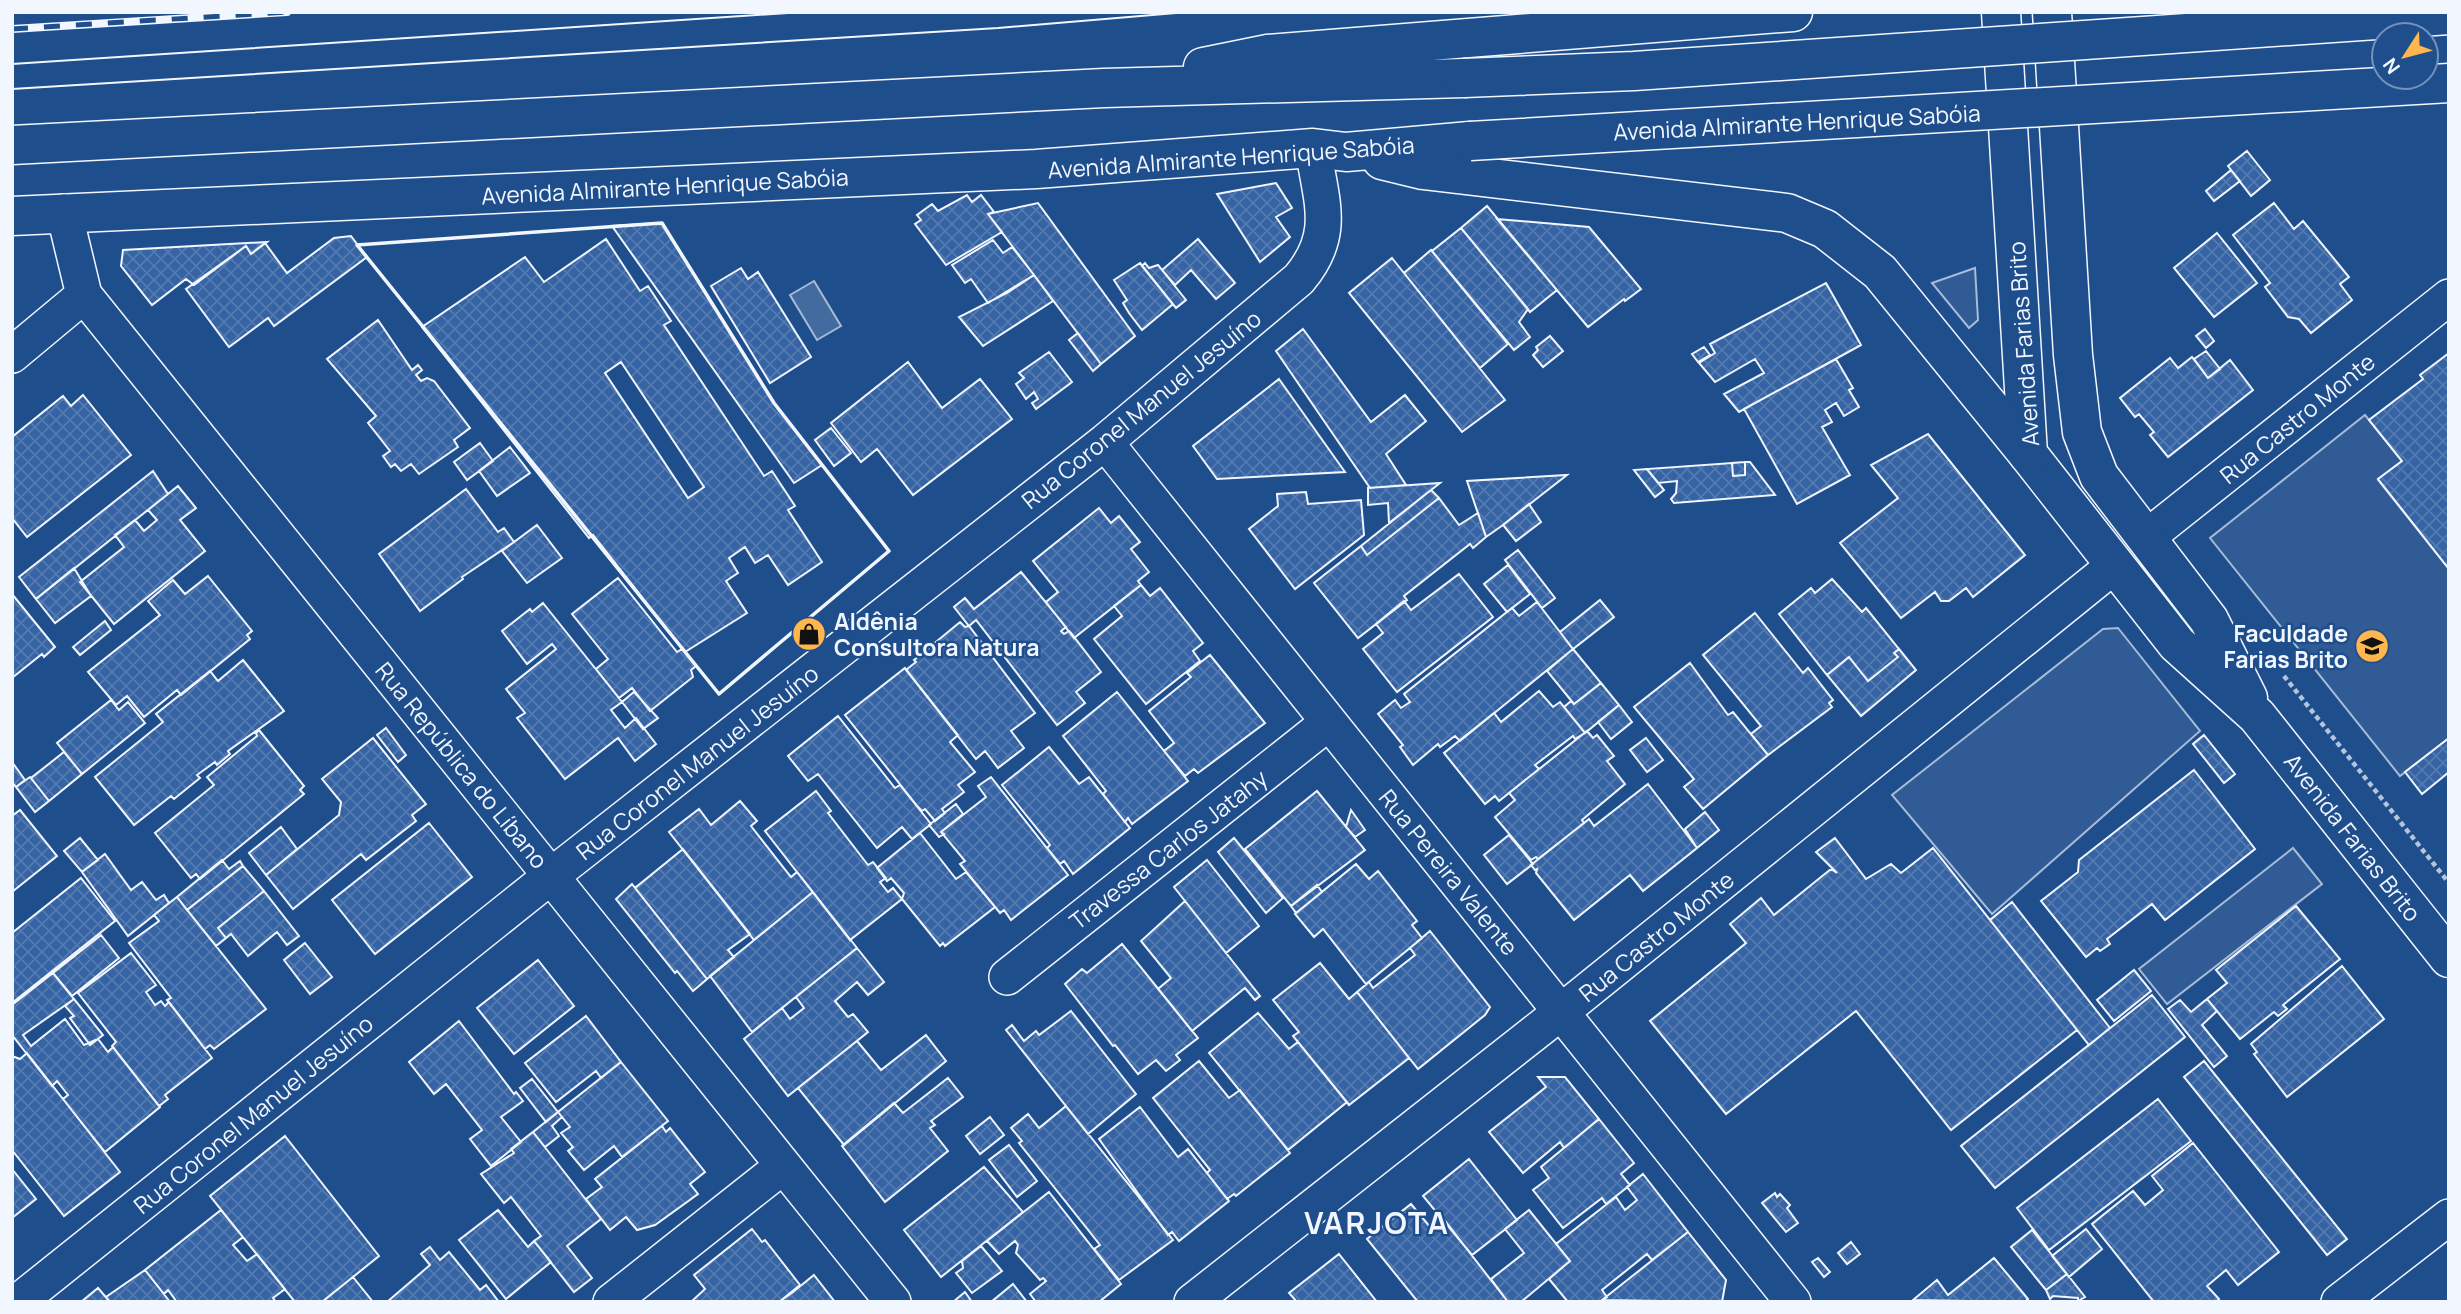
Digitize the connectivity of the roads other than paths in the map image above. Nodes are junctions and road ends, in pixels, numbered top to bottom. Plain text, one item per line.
1 (1793, 12) edge
2 (2001, 12) edge
3 (2052, 12) edge
4 (2449, 15) edge
5 (2449, 83) edge
6 (1104, 88) junction
7 (12, 145) edge
8 (1330, 150) junction
9 (64, 212) junction
10 (12, 216) edge
11 (84, 295) junction
12 (2449, 297) edge
13 (12, 355) edge
14 (1105, 442) junction
15 (2028, 454) junction
16 (2146, 538) junction
17 (2115, 565) junction
18 (2257, 716) junction
19 (1329, 722) junction
20 (551, 876) junction
21 (2449, 958) edge
22 (1007, 977) dead end
23 (1561, 1012) junction
24 (783, 1166) junction
25 (2449, 1217) edge
26 (1790, 1301) edge
27 (18, 1302) edge
28 (611, 1302) edge
29 (893, 1302) edge
30 (1192, 1302) edge
31 (2339, 1302) edge

1 - 6 main road
2 - 15 main road, Avenida Farias Brito
3 - 16 main road, Avenida Farias Brito
4 - 6 main road, bridge
5 - 8 main road, Avenida Almirante Henrique Sabóia, bridge
6 - 7 main road
8 - 9 main road, Avenida Almirante Henrique Sabóia
8 - 14 street, Rua Coronel Manuel Jesuíno
8 - 15 main road
9 - 10 main road, Avenida Almirante Henrique Sabóia
9 - 11 street, Rua República do Líbano
11 - 13 street
11 - 20 street, Rua República do Líbano
12 - 16 street, Rua Castro Monte
14 - 19 street, Rua Pereira Valente
14 - 20 street, Rua Coronel Manuel Jesuíno
15 - 17 main road, Avenida Farias Brito
16 - 18 main road, Avenida Farias Brito
17 - 18 main road, Avenida Farias Brito
17 - 23 street, Rua Castro Monte
18 - 21 main road, Avenida Farias Brito
19 - 22 street, Travessa Carlos Jatahy
19 - 23 street, Rua Pereira Valente
20 - 24 street, Rua República do Líbano
20 - 27 street, Rua Coronel Manuel Jesuíno
23 - 26 street, Rua Pereira Valente
23 - 30 street, Rua Castro Monte
24 - 28 street
24 - 29 street, Rua República do Líbano
25 - 31 street

